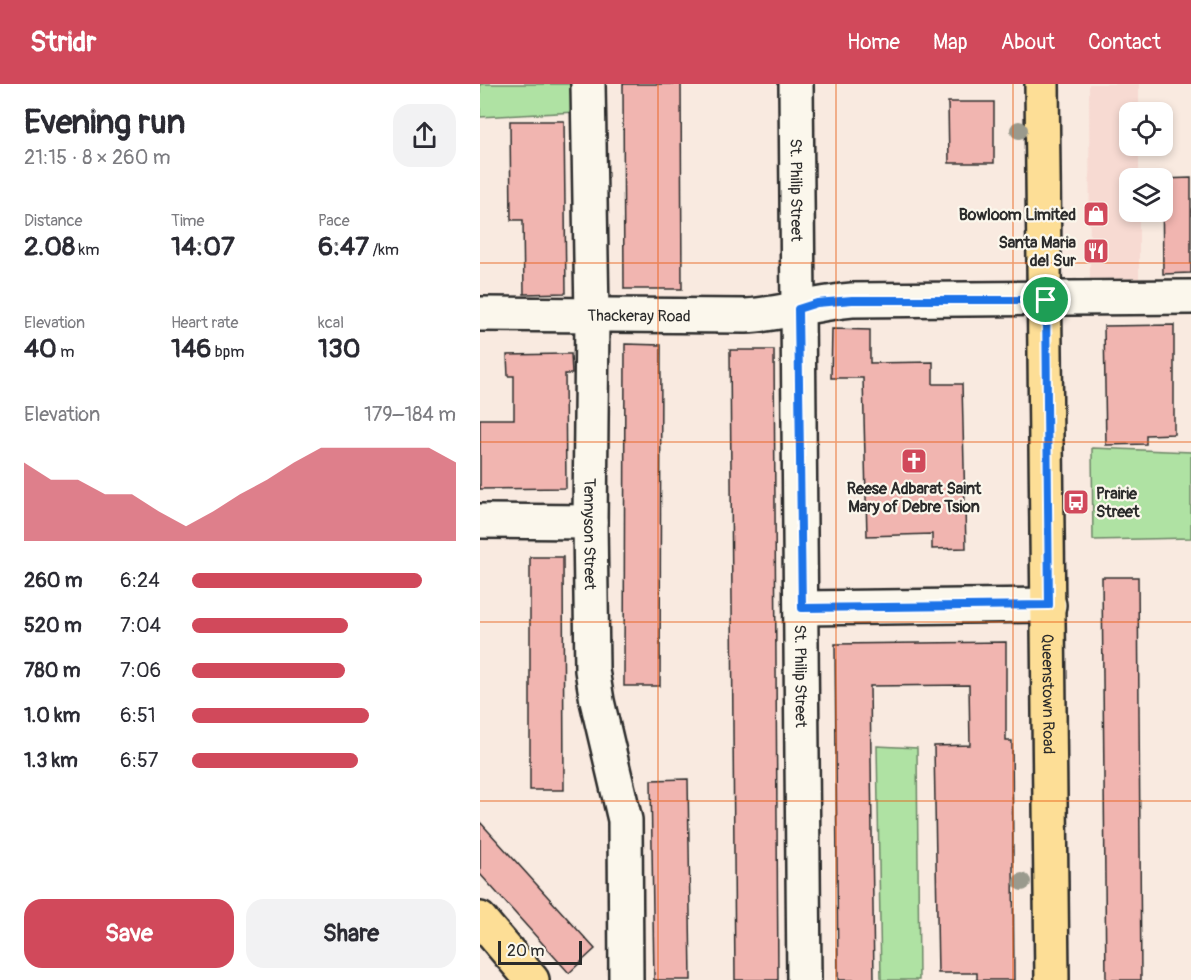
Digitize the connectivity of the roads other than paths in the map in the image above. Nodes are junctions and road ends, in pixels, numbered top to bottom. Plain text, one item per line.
1 (588, 84) edge
2 (796, 84) edge
3 (1042, 84) edge
4 (1191, 297) edge
5 (1046, 300) junction
6 (798, 309) junction
7 (480, 314) edge
8 (592, 316) junction
9 (480, 521) edge
10 (590, 522) junction
11 (1049, 605) junction
12 (802, 608) junction
13 (480, 919) edge
14 (532, 980) edge
15 (626, 980) edge
16 (804, 980) edge
17 (1052, 980) edge

1 - 8 street, Tennyson Street
2 - 6 street, St. Philip Street
3 - 5 main road, Queenstown Road
4 - 5 street
5 - 6 street, Thackeray Road
5 - 11 main road, Queenstown Road
6 - 8 street, Thackeray Road
6 - 12 street, St. Philip Street
7 - 8 street, Thackeray Road
8 - 10 street, Tennyson Street
9 - 10 street
10 - 15 street, Tennyson Street
11 - 12 street
11 - 17 main road, Queenstown Road
12 - 16 street, St. Philip Street
13 - 14 main road

